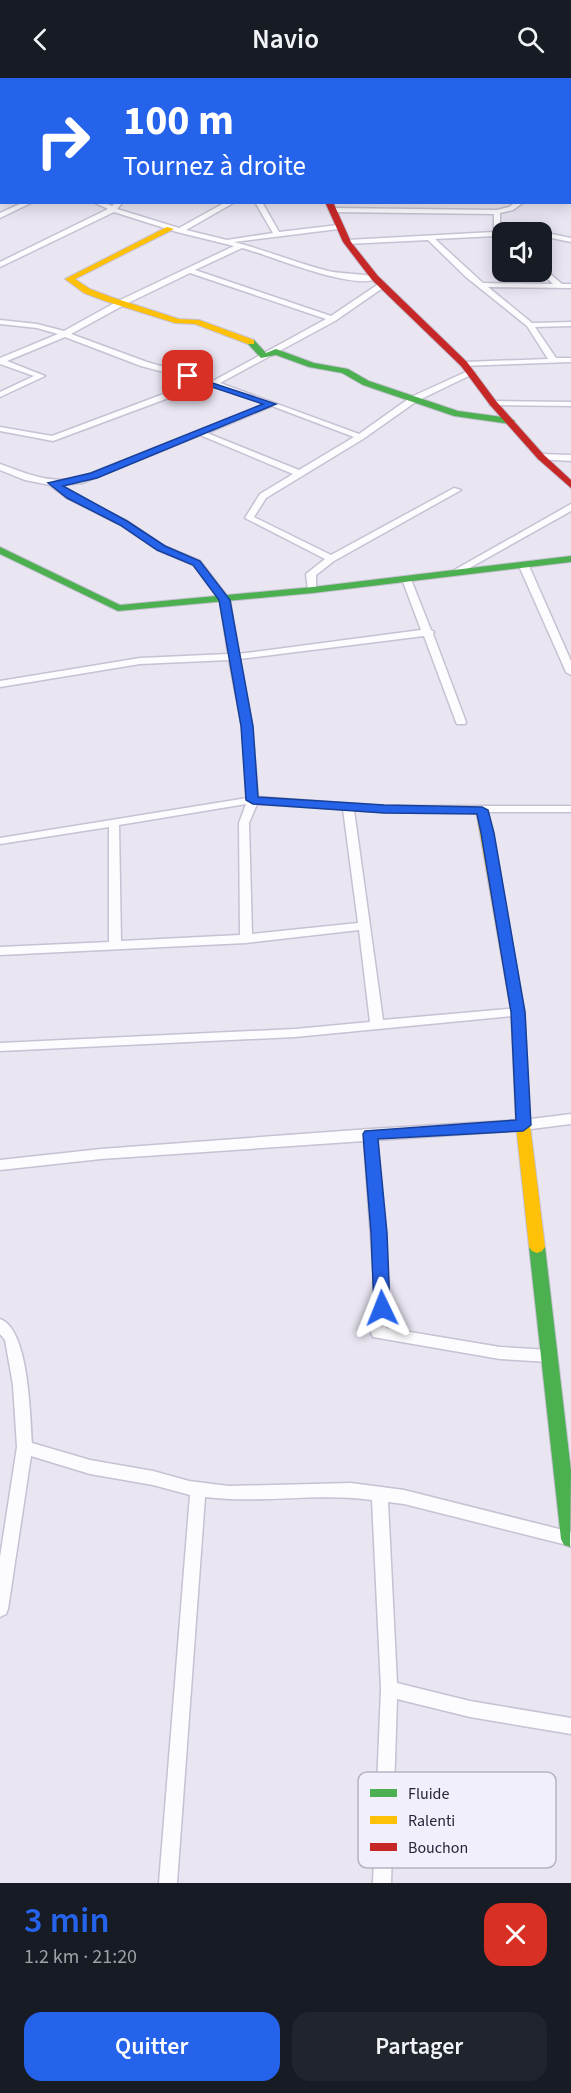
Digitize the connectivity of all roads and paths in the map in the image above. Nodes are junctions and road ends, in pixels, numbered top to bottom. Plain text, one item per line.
1 (26, 204) edge
2 (100, 204) edge
3 (118, 204) edge
4 (228, 204) edge
5 (259, 204) edge
6 (518, 204) edge
7 (330, 206) edge
8 (112, 210) junction
9 (497, 212) junction
10 (1, 215) edge
11 (497, 222) edge
12 (339, 227) junction
13 (175, 230) junction
14 (277, 234) junction
15 (492, 236) edge
16 (552, 236) edge
17 (429, 237) junction
18 (571, 240) edge
19 (219, 242) junction
20 (347, 242) junction
21 (240, 246) junction
22 (2, 262) edge
23 (188, 270) junction
24 (552, 278) edge
25 (379, 281) junction
26 (482, 285) junction
27 (560, 286) junction
28 (571, 286) edge
29 (120, 303) junction
30 (332, 319) junction
31 (0, 322) edge
32 (571, 324) edge
33 (531, 325) junction
34 (65, 334) junction
35 (264, 356) junction
36 (553, 360) junction
37 (571, 360) edge
38 (0, 361) edge
39 (467, 369) junction
40 (209, 382) junction
41 (0, 395) edge
42 (414, 399) junction
43 (493, 403) junction
44 (271, 404) junction
45 (571, 404) edge
46 (510, 421) junction
47 (0, 429) edge
48 (201, 434) junction
49 (360, 437) junction
50 (541, 458) junction
51 (571, 458) edge
52 (3, 471) edge
53 (301, 474) junction
54 (53, 483) junction
55 (571, 485) edge
56 (457, 490) dead end
57 (571, 507) edge
58 (0, 550) edge
59 (331, 559) junction
60 (571, 559) edge
61 (524, 566) junction
62 (454, 573) junction
63 (407, 579) junction
64 (313, 590) junction
65 (225, 600) junction
66 (429, 632) junction
67 (235, 657) junction
68 (571, 672) edge
69 (0, 684) edge
70 (461, 722) dead end
71 (253, 800) junction
72 (348, 807) junction
73 (571, 809) edge
74 (482, 810) junction
75 (114, 823) junction
76 (0, 842) edge
77 (364, 926) junction
78 (246, 939) junction
79 (116, 945) junction
80 (0, 951) edge
81 (518, 1012) junction
82 (377, 1025) junction
83 (0, 1047) edge
84 (571, 1119) edge
85 (523, 1125) junction
86 (370, 1134) junction
87 (0, 1165) edge
88 (0, 1325) edge
89 (549, 1356) junction
90 (25, 1448) junction
91 (198, 1489) junction
92 (380, 1494) junction
93 (571, 1539) edge
94 (0, 1609) edge
95 (389, 1689) junction
96 (571, 1726) edge
97 (386, 1772) edge
98 (383, 1868) edge
99 (168, 1883) edge
100 (382, 1883) edge

1 - 10 street
2 - 8 street
3 - 8 street
4 - 13 street
5 - 14 street
6 - 9 street
7 - 9 street
7 - 12 street
8 - 13 street
8 - 22 street
9 - 11 street
12 - 14 street
12 - 20 street
13 - 19 street
13 - 29 street
14 - 19 street
15 - 17 street
16 - 18 street
17 - 20 street
17 - 26 street
19 - 21 street
20 - 25 street
21 - 23 street
21 - 25 street
23 - 29 street
23 - 30 street
24 - 27 street
25 - 30 street
25 - 39 street
26 - 27 street
26 - 33 street
27 - 28 street
29 - 34 street
29 - 35 street
30 - 35 street
31 - 34 street
32 - 33 street
33 - 36 street
34 - 38 street
34 - 40 street
35 - 40 street
35 - 42 street
36 - 37 street
36 - 39 street
38 - 41 street
39 - 42 street
39 - 43 street
40 - 44 street
40 - 47 street
42 - 46 street
42 - 49 street
43 - 45 street
43 - 46 street
44 - 48 street
44 - 49 street
46 - 50 street
48 - 53 street
48 - 54 street
49 - 53 street
50 - 51 street
50 - 55 street
52 - 54 street
53 - 59 street
54 - 65 street
56 - 59 street
57 - 62 street
58 - 65 street
59 - 64 street
60 - 61 street
61 - 62 street
61 - 68 street
62 - 63 street
63 - 64 street
63 - 66 street
64 - 65 street
65 - 67 street
66 - 67 street
66 - 70 street
67 - 69 street
67 - 71 street
71 - 72 street
71 - 75 street
71 - 78 street
72 - 74 street
72 - 77 street
73 - 74 street
74 - 81 street
75 - 76 street
75 - 79 street
77 - 78 street
77 - 82 street
78 - 79 street
79 - 80 street
81 - 82 street
81 - 85 street
82 - 83 street
84 - 85 street
85 - 86 street
85 - 89 street
86 - 87 street
86 - 89 street
88 - 90 street
89 - 93 street
90 - 91 street
90 - 94 street
91 - 92 street
91 - 99 street
92 - 93 street
92 - 95 street
95 - 96 street
95 - 97 street
98 - 100 street

